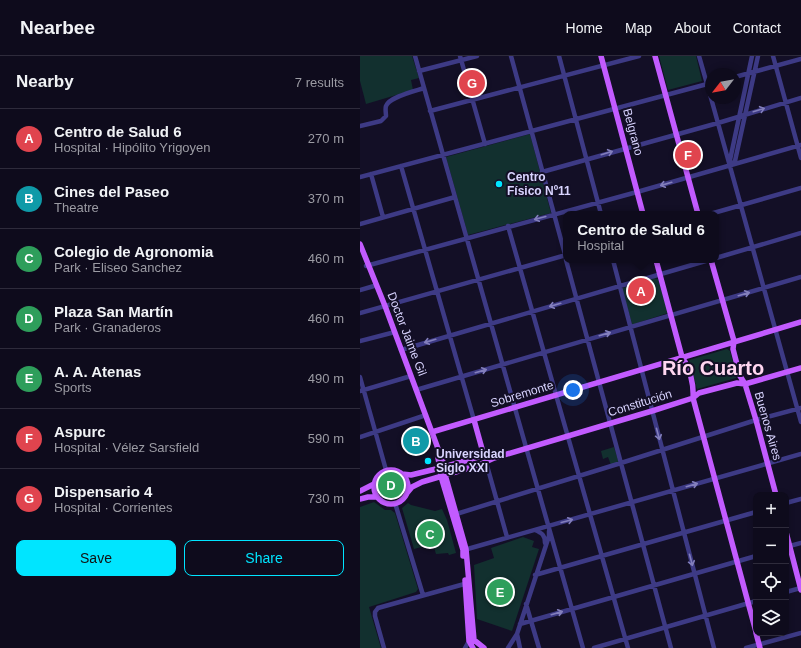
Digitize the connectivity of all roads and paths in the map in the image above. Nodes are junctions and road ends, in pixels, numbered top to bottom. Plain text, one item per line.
1 (415, 56) edge
2 (477, 56) edge
3 (511, 56) edge
4 (559, 56) edge
5 (601, 56) edge
6 (639, 56) edge
7 (655, 56) edge
8 (699, 56) edge
9 (752, 56) edge
10 (758, 56) edge
11 (773, 56) edge
12 (460, 58) edge
13 (801, 59) edge
14 (603, 65) junction
15 (776, 66) junction
16 (419, 71) junction
17 (705, 72) edge
18 (755, 72) junction
19 (748, 73) junction
20 (741, 75) edge
21 (564, 76) junction
22 (705, 84) edge
23 (519, 87) junction
24 (424, 88) junction
25 (666, 95) junction
26 (801, 98) edge
27 (472, 100) junction
28 (786, 102) junction
29 (713, 104) edge
30 (615, 109) junction
31 (430, 111) junction
32 (746, 114) junction
33 (739, 116) junction
34 (575, 120) junction
35 (718, 122) junction
36 (360, 126) edge
37 (531, 132) junction
38 (676, 134) junction
39 (485, 144) junction
40 (799, 145) edge
41 (626, 148) junction
42 (443, 155) junction
43 (801, 158) edge
44 (586, 160) junction
45 (401, 166) junction
46 (730, 166) junction
47 (542, 172) junction
48 (371, 174) junction
49 (360, 177) edge
50 (689, 177) junction
51 (801, 188) edge
52 (637, 192) junction
53 (455, 197) junction
54 (598, 202) junction
55 (741, 205) junction
56 (413, 209) junction
57 (565, 211) edge
58 (600, 211) edge
59 (642, 211) edge
60 (697, 211) edge
61 (719, 211) edge
62 (563, 212) edge
63 (554, 214) junction
64 (383, 217) junction
65 (360, 224) edge
66 (508, 226) junction
67 (801, 233) edge
68 (467, 238) junction
69 (360, 244) edge
70 (563, 246) edge
71 (753, 247) junction
72 (425, 249) junction
73 (360, 252) edge
74 (719, 257) edge
75 (563, 258) edge
76 (567, 263) edge
77 (614, 263) edge
78 (657, 263) edge
79 (699, 263) edge
80 (711, 263) edge
81 (367, 266) junction
82 (520, 268) junction
83 (660, 274) junction
84 (801, 277) edge
85 (479, 279) junction
86 (374, 286) junction
87 (620, 286) junction
88 (764, 288) junction
89 (360, 290) edge
90 (437, 291) junction
91 (576, 299) junction
92 (722, 300) junction
93 (384, 306) junction
94 (532, 312) junction
95 (360, 313) edge
96 (671, 315) junction
97 (801, 322) edge
98 (491, 324) junction
99 (630, 327) junction
100 (775, 329) junction
101 (393, 333) junction
102 (450, 336) junction
103 (588, 339) junction
104 (360, 341) edge
105 (734, 341) junction
106 (401, 350) junction
107 (544, 353) junction
108 (682, 357) junction
109 (503, 365) junction
110 (801, 368) edge
111 (641, 370) junction
112 (787, 372) junction
113 (410, 376) junction
114 (360, 377) edge
115 (462, 377) junction
116 (599, 382) junction
117 (745, 384) junction
118 (416, 390) junction
119 (362, 391) edge
120 (556, 395) junction
121 (693, 398) junction
122 (515, 407) junction
123 (799, 408) edge
124 (652, 411) junction
125 (424, 415) junction
126 (474, 420) junction
127 (756, 420) junction
128 (801, 422) edge
129 (611, 423) junction
130 (375, 432) junction
131 (432, 432) junction
132 (568, 436) junction
133 (360, 437) edge
134 (703, 437) junction
135 (526, 448) junction
136 (663, 450) junction
137 (483, 453) junction
138 (801, 454) edge
139 (486, 462) junction
140 (621, 463) junction
141 (768, 464) junction
142 (442, 467) junction
143 (386, 470) junction
144 (402, 474) junction
145 (443, 476) junction
146 (579, 476) junction
147 (714, 479) junction
148 (374, 484) junction
149 (538, 488) junction
150 (672, 490) junction
151 (360, 491) edge
152 (775, 492) edge
153 (407, 493) junction
154 (377, 497) junction
155 (360, 499) edge
156 (801, 499) edge
157 (497, 501) junction
158 (632, 502) junction
159 (789, 502) edge
160 (395, 504) junction
161 (753, 513) edge
162 (454, 514) junction
163 (590, 514) junction
164 (726, 520) junction
165 (549, 526) junction
166 (533, 530) junction
167 (683, 532) junction
168 (507, 537) junction
169 (801, 543) edge
170 (545, 544) junction
171 (643, 544) junction
172 (789, 547) edge
173 (464, 550) junction
174 (789, 550) edge
175 (602, 557) junction
176 (753, 557) edge
177 (737, 561) junction
178 (560, 568) junction
179 (694, 574) junction
180 (535, 575) junction
181 (467, 583) junction
182 (654, 585) junction
183 (801, 589) edge
184 (789, 591) edge
185 (423, 595) junction
186 (613, 597) junction
187 (753, 602) edge
188 (526, 604) junction
189 (748, 604) junction
190 (571, 610) junction
191 (705, 616) junction
192 (531, 621) junction
193 (753, 622) edge
194 (520, 624) junction
195 (665, 627) junction
196 (801, 633) edge
197 (517, 634) junction
198 (757, 636) edge
199 (626, 639) junction
200 (472, 640) junction
201 (760, 646) edge
202 (384, 648) edge
203 (465, 648) edge
204 (473, 648) edge
205 (484, 648) edge
206 (508, 648) edge
207 (520, 648) edge
208 (539, 648) edge
209 (583, 648) edge
210 (594, 648) edge
211 (628, 648) edge
212 (671, 648) edge
213 (714, 648) edge
214 (746, 648) edge

1 - 16 street
2 - 12 street
3 - 23 street
4 - 21 street
5 - 14 main road, Belgrano
6 - 14 street
7 - 25 main road
8 - 17 street
9 - 19 street
10 - 18 street
11 - 15 street
12 - 16 street
12 - 27 street
13 - 15 street
14 - 21 street
14 - 30 main road, Belgrano
15 - 18 street
15 - 28 street
16 - 24 street
18 - 19 street
18 - 32 street
19 - 20 street
19 - 33 street
21 - 23 street
21 - 34 street
22 - 25 street
23 - 27 street
23 - 37 street
24 - 31 street
24 - 36 street
25 - 30 street
25 - 38 main road
26 - 28 street
27 - 31 street
27 - 39 street
32 -> 28 street
28 - 40 street
29 - 35 street
30 - 34 street
30 - 41 main road, Belgrano
31 - 42 street
32 - 33 street
32 - 46 street
33 - 35 street
33 - 46 street
34 - 37 street
34 - 44 street
35 - 38 street
35 - 46 street
37 - 39 street
37 - 47 street
38 - 41 street
38 - 50 main road
39 - 42 street
40 - 43 street
40 - 46 street
44 -> 41 street
41 - 52 main road, Belgrano
42 - 45 street
42 - 53 street
44 - 47 street
44 - 54 street
45 - 48 street
45 - 56 street
46 - 50 street
46 - 55 street
47 - 63 street
48 - 49 street
48 - 64 street
50 -> 52 street
50 - 60 main road
51 - 55 street
52 - 54 street
52 - 59 main road, Belgrano
53 - 56 street
53 - 68 street
54 - 57 street
54 - 58 street
55 - 61 street
55 - 71 street
56 - 64 street
56 - 72 street
62 - 63 street
63 -> 66 street
63 - 70 street
64 - 65 street
66 - 68 street
66 - 82 street
67 - 71 street
68 - 72 street
68 - 85 street
69 - 81 main road, Doctor Jaime Gil
71 - 74 street
71 - 88 street
72 - 81 street
72 - 90 street
73 - 81 main road, Doctor Jaime Gil
75 - 82 street
76 - 91 street
77 - 87 street
78 - 83 main road
79 - 83 street
80 - 92 main road, Buenos Aires
81 - 86 main road, Doctor Jaime Gil
81 - 93 main road, Doctor Jaime Gil
82 - 85 street
82 - 94 street
83 - 87 street
83 - 96 main road
84 - 88 street
85 - 90 street
85 - 98 street
86 - 89 street
86 - 93 main road, Doctor Jaime Gil
87 - 91 street
87 - 99 street
92 -> 88 street
88 - 100 street
90 - 93 street
90 - 102 street
91 -> 94 street
91 - 103 street
92 - 96 street
92 - 105 main road, Buenos Aires
93 - 95 street
93 - 101 main road, Doctor Jaime Gil
94 - 98 street
94 - 107 street
96 - 99 street
96 - 108 main road
97 - 100 main road, Sobremonte
98 - 102 street
98 - 109 street
103 -> 99 street
99 - 111 street
100 - 105 main road, Sobremonte
100 - 112 street
101 - 104 street
101 - 106 main road, Doctor Jaime Gil
101 - 113 main road, Doctor Jaime Gil
102 -> 106 street
102 - 115 street
103 - 107 street
103 - 116 street
105 - 108 main road, Sobremonte
105 - 117 main road, Buenos Aires
106 - 113 main road, Doctor Jaime Gil
107 - 109 street
107 - 120 street
108 - 111 main road, Sobremonte
108 - 121 main road
115 -> 109 street
109 - 122 street
110 - 112 main road, Constitución
111 - 116 main road, Sobremonte
111 - 124 street
112 - 117 main road, Constitución
112 - 123 street
113 - 118 main road, Doctor Jaime Gil
113 - 119 street
113 - 125 main road, Doctor Jaime Gil
114 - 119 street
115 - 118 street
115 - 126 street
116 - 120 main road, Sobremonte
116 - 129 street
117 - 121 main road, Constitución
117 - 127 main road, Buenos Aires
118 - 125 main road, Doctor Jaime Gil
119 - 130 street
120 - 122 main road, Sobremonte
120 - 132 street
121 - 124 main road, Constitución
121 - 134 main road
122 - 126 main road, Sobremonte
122 - 135 street
123 - 127 street
123 - 128 street
124 - 129 main road, Constitución
124 -> 136 street
125 - 130 street
125 - 131 main road, Doctor Jaime Gil
125 - 142 main road
126 - 131 main road, Sobremonte
126 - 137 main road
127 - 134 street
127 - 141 main road, Buenos Aires
129 - 132 main road, Constitución
129 - 140 street
130 - 133 street
130 - 143 street
131 - 142 main road, Doctor Jaime Gil
132 - 135 main road, Constitución
132 - 146 street
134 - 136 street
134 - 147 main road
135 - 139 main road, Constitución
135 - 149 street
136 - 140 street
136 - 150 street
137 - 139 main road
137 - 142 main road
138 - 141 street
139 - 145 main road, Constitución
139 - 157 street
140 - 146 street
140 - 158 street
141 - 147 street
141 - 152 main road, Buenos Aires
142 - 144 main road
142 - 145 main road
143 - 144 main road
143 - 148 main road
144 - 153 main road
145 - 153 main road, Constitución
145 - 162 main road
146 - 149 street
146 - 163 street
150 -> 147 street
147 - 164 main road
148 - 151 main road
148 - 154 main road
149 - 157 street
149 - 165 street
150 - 158 street
150 - 167 street
153 - 160 main road
154 - 155 main road
154 - 160 main road
156 - 159 street
157 - 162 street
157 - 168 street
158 - 163 street
158 - 171 street
160 - 185 street
161 - 164 street
162 - 173 main road
165 -> 163 street
163 - 175 street
164 - 167 street
164 - 177 main road
165 - 166 street
165 - 170 street
165 - 178 street
166 - 168 street
166 - 170 street
167 - 171 street
167 -> 179 street
168 - 173 street
169 - 172 street
170 - 180 street
171 - 175 street
171 - 182 street
173 - 181 main road
174 - 183 main road
175 - 178 street
175 - 186 street
176 - 177 street
177 - 179 street
177 - 189 main road
178 - 180 street
178 - 190 street
179 - 182 street
179 - 191 street
180 - 188 street
181 - 185 street
181 - 200 main road
182 - 186 street
182 - 195 street
183 - 184 street
185 - 202 street
186 - 190 street
186 - 199 street
187 - 189 street
188 - 192 street
188 - 194 street
189 - 191 street
189 - 193 main road
192 -> 190 street
190 - 209 street
191 - 195 street
191 - 213 street
192 - 194 street
192 - 208 street
194 - 197 street
195 - 199 street
195 - 212 street
196 - 201 street
197 - 206 street
197 - 207 street
198 - 201 main road
199 - 210 street
199 - 211 street
200 - 203 street
200 - 204 main road
200 - 205 main road
201 - 214 street

